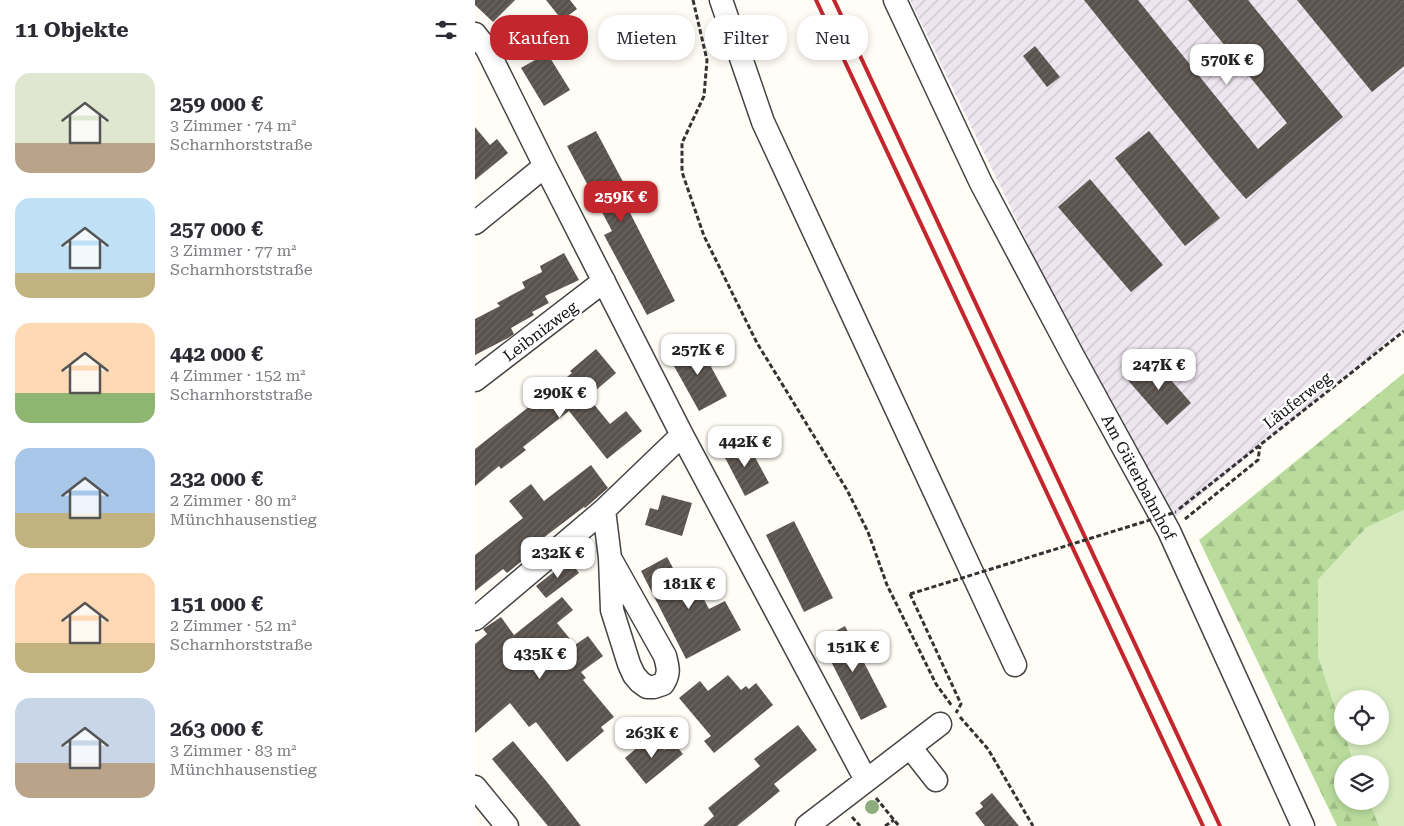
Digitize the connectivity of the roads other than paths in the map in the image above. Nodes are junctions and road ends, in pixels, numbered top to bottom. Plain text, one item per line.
1 (721, 0) edge
2 (895, 0) edge
3 (475, 34) edge
4 (545, 166) junction
5 (475, 223) edge
6 (604, 281) junction
7 (475, 380) edge
8 (681, 435) junction
9 (604, 510) junction
10 (610, 558) junction
11 (475, 619) edge
12 (1015, 665) dead end
13 (948, 718) road end
14 (910, 747) junction
15 (866, 780) junction
16 (936, 780) dead end
17 (475, 786) edge
18 (507, 826) edge
19 (807, 826) edge
20 (1303, 826) edge

1 - 12 street
2 - 20 street, Am Güterbahnhof
3 - 4 street
4 - 5 street
4 - 6 street
6 - 7 street, Leibnizweg
6 - 8 street
8 - 9 street
8 - 15 street
9 - 10 street
9 - 11 street
10 - 10 street
13 - 14 street
14 - 15 street
14 - 16 street
15 - 19 street
17 - 18 street

